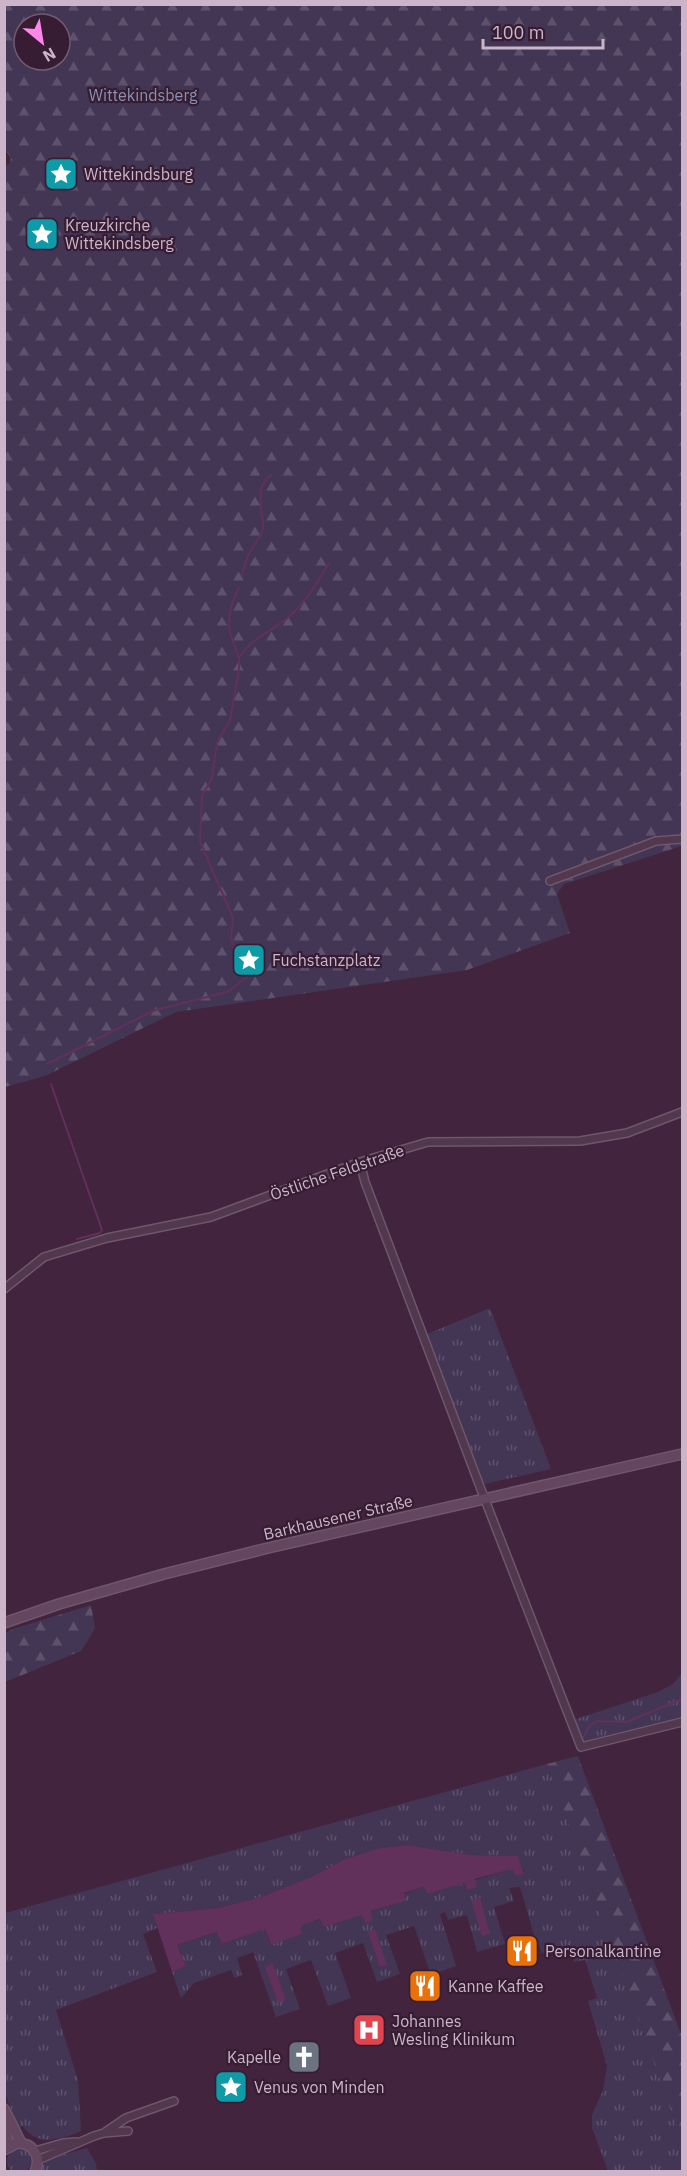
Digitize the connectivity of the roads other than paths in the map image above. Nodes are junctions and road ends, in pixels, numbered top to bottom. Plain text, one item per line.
1 (682, 839) edge
2 (550, 881) dead end
3 (682, 1112) edge
4 (360, 1162) junction
5 (5, 1289) edge
6 (682, 1454) edge
7 (484, 1498) junction
8 (4, 1623) edge
9 (682, 1722) edge
10 (174, 2101) dead end
11 (4, 2109) edge
12 (4, 2125) edge
13 (128, 2130) dead end
14 (105, 2133) junction
15 (21, 2143) junction
16 (7, 2148) edge
17 (36, 2155) junction
18 (34, 2172) edge

1 - 2 street
3 - 4 street, Östliche Feldstraße
4 - 5 street, Östliche Feldstraße
4 - 7 street
6 - 7 main road, Barkhausener Straße
7 - 8 main road, Barkhausener Straße
7 - 9 street
10 - 14 street
11 - 15 main road
12 - 16 main road
13 - 14 street
14 - 17 street
15 - 16 main road
15 - 17 main road
17 - 18 main road

